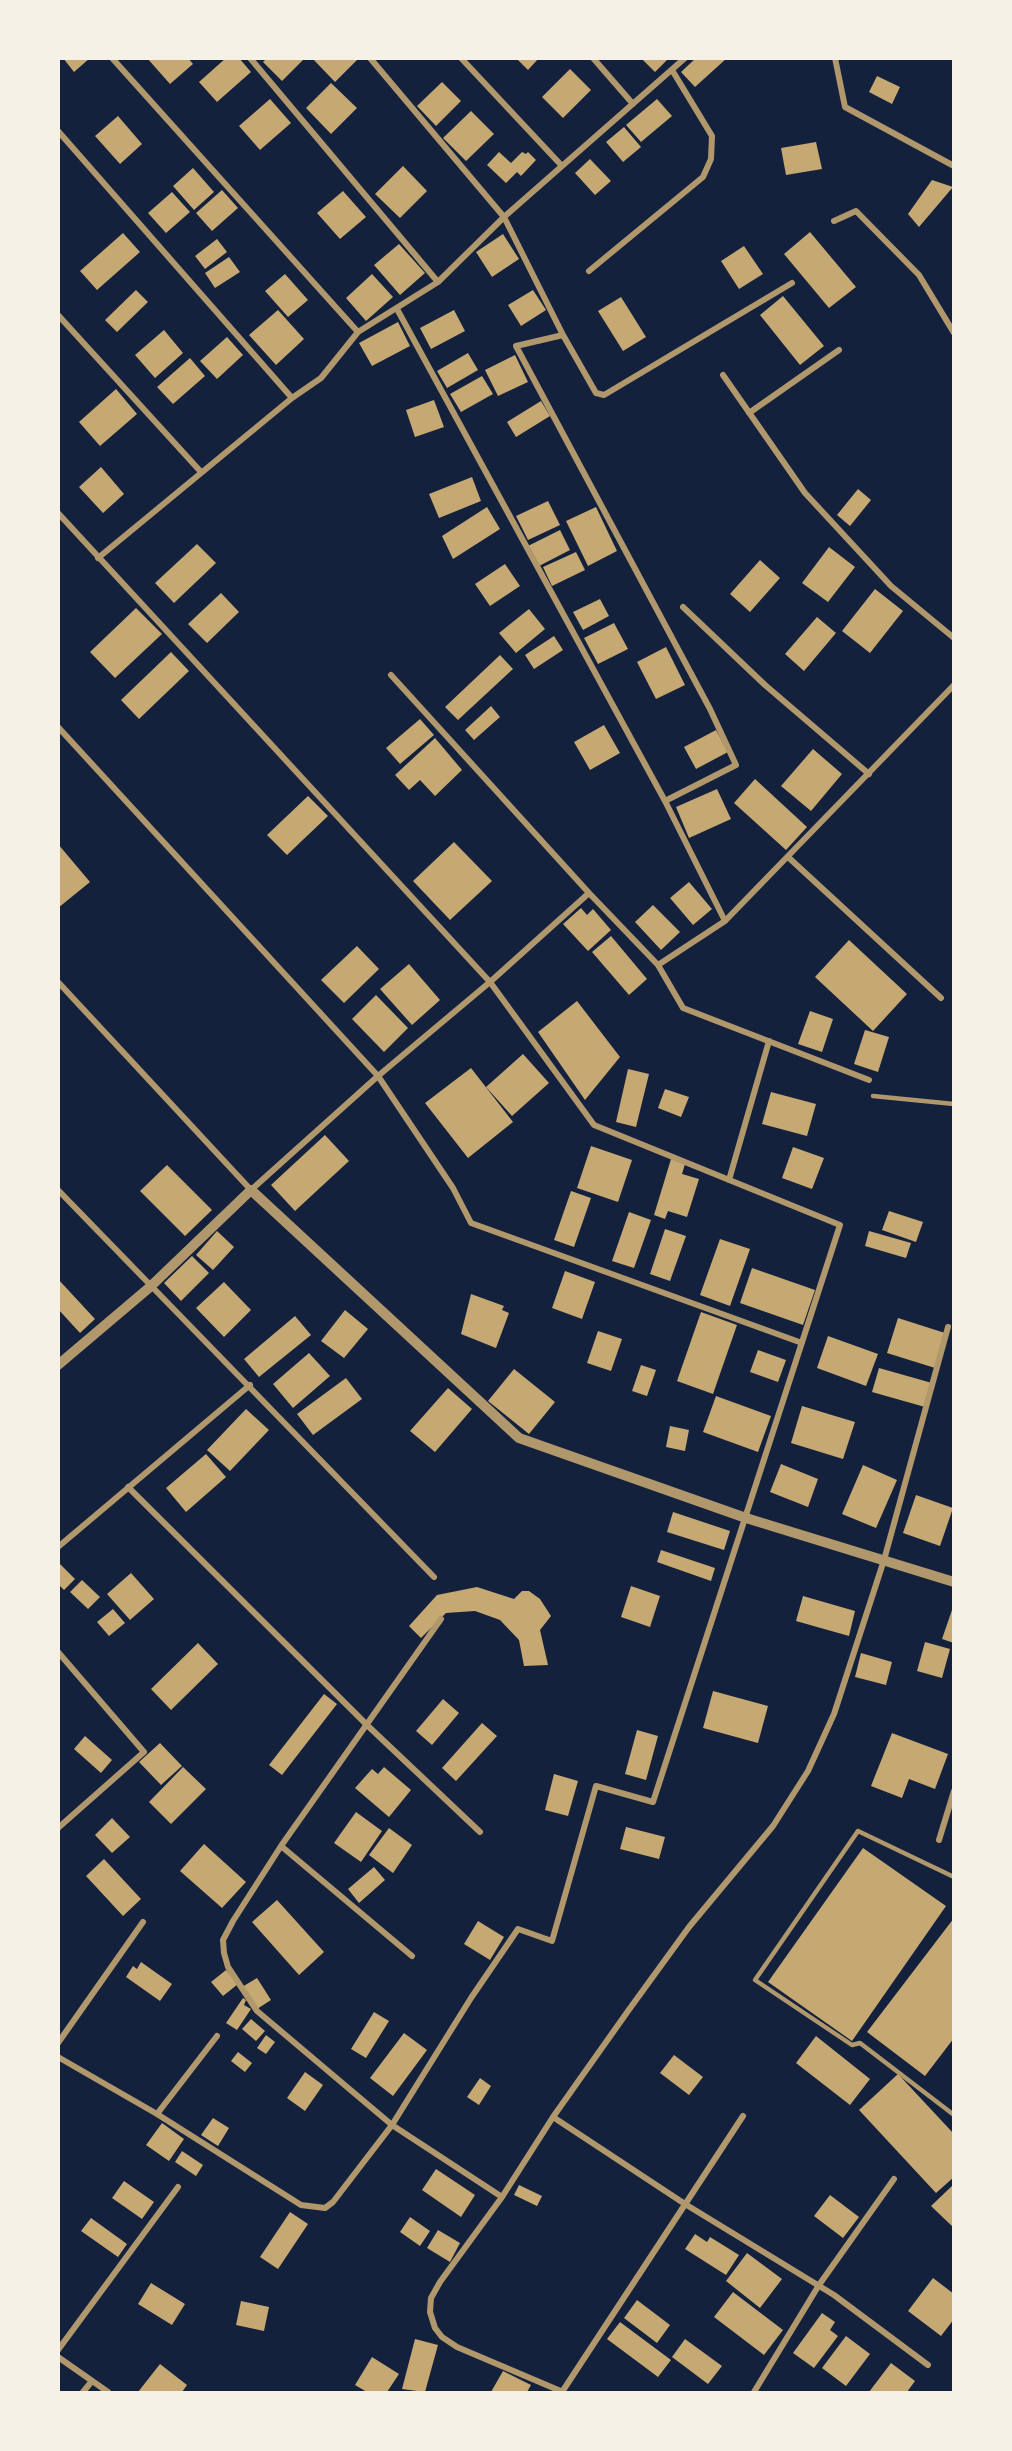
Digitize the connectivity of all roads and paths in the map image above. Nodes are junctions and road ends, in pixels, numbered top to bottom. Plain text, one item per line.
1 (112, 58) edge
2 (250, 58) edge
3 (370, 58) edge
4 (461, 58) edge
5 (593, 58) edge
6 (685, 58) edge
7 (835, 58) edge
8 (672, 70) junction
9 (633, 104) junction
10 (58, 131) edge
11 (562, 166) junction
12 (954, 166) edge
13 (504, 217) junction
14 (834, 221) dead end
15 (589, 271) dead end
16 (438, 282) junction
17 (792, 283) dead end
18 (397, 309) junction
19 (58, 315) edge
20 (358, 332) junction
21 (954, 333) edge
22 (563, 335) junction
23 (839, 350) dead end
24 (723, 375) dead end
25 (291, 398) junction
26 (749, 413) junction
27 (201, 472) junction
28 (58, 513) edge
29 (98, 558) junction
30 (683, 607) dead end
31 (954, 638) edge
32 (392, 675) dead end
33 (954, 685) edge
34 (58, 727) edge
35 (869, 774) junction
36 (665, 801) junction
37 (788, 858) junction
38 (589, 893) junction
39 (725, 921) junction
40 (658, 965) junction
41 (58, 982) edge
42 (490, 982) junction
43 (941, 998) dead end
44 (769, 1041) junction
45 (378, 1076) junction
46 (869, 1080) dead end
47 (873, 1096) dead end
48 (954, 1104) edge
49 (729, 1180) junction
50 (58, 1190) edge
51 (251, 1191) junction
52 (150, 1287) junction
53 (948, 1327) dead end
54 (802, 1342) junction
55 (58, 1365) edge
56 (250, 1385) junction
57 (128, 1487) junction
58 (746, 1518) junction
59 (58, 1547) edge
60 (884, 1560) junction
61 (434, 1578) dead end
62 (954, 1582) edge
63 (441, 1620) dead end
64 (58, 1652) edge
65 (368, 1726) junction
66 (954, 1791) edge
67 (58, 1828) edge
68 (480, 1832) dead end
69 (939, 1840) dead end
70 (281, 1846) junction
71 (954, 1877) edge
72 (143, 1922) dead end
73 (412, 1956) dead end
74 (217, 2036) dead end
75 (58, 2043) edge
76 (58, 2057) edge
77 (157, 2114) junction
78 (954, 2115) edge
79 (743, 2116) dead end
80 (552, 2117) junction
81 (392, 2125) junction
82 (894, 2179) dead end
83 (178, 2187) dead end
84 (502, 2198) junction
85 (685, 2204) junction
86 (819, 2285) junction
87 (58, 2350) edge
88 (58, 2357) edge
89 (928, 2365) dead end
90 (92, 2381) junction
91 (83, 2392) edge
92 (108, 2392) edge
93 (563, 2392) edge
94 (754, 2392) edge

1 - 20 street
2 - 16 street
3 - 13 street
4 - 11 street
5 - 9 street
6 - 8 street
7 - 12 street
8 - 9 street
8 - 15 street
9 - 11 street
10 - 25 street
11 - 13 street
13 - 16 street
13 - 22 street
14 - 21 street
16 - 18 street
17 - 22 street
18 - 20 street
18 - 36 street
19 - 27 street
20 - 25 street
22 - 36 street
23 - 26 street
24 - 26 street
25 - 27 street
26 - 31 street
27 - 29 street
28 - 29 street
29 - 42 street
30 - 35 street
32 - 38 street
33 - 35 street
34 - 45 street
35 - 37 street
36 - 39 street
37 - 39 street
37 - 43 street
38 - 40 street
38 - 42 street
39 - 40 street
40 - 44 street
41 - 51 street
42 - 45 street
42 - 49 street
44 - 46 street
44 - 49 street
45 - 51 street
45 - 54 street
47 - 48 lane
49 - 54 street
50 - 52 street
51 - 52 street
51 - 58 street
52 - 55 street
52 - 56 street
53 - 60 street
54 - 58 street
56 - 57 street
56 - 61 street
57 - 59 street
57 - 65 street
58 - 60 street
58 - 81 street
60 - 62 street
60 - 80 street
63 - 65 street
64 - 67 street
65 - 68 street
65 - 70 street
66 - 69 street
70 - 73 street
70 - 81 street
71 - 78 lane
72 - 75 street
74 - 77 street
76 - 77 street
77 - 81 street
79 - 85 street
80 - 84 street
80 - 85 street
81 - 84 street
82 - 86 street
83 - 87 street
84 - 93 street
85 - 86 street
85 - 93 street
86 - 89 street
86 - 94 street
88 - 90 street
90 - 91 street
90 - 92 street

